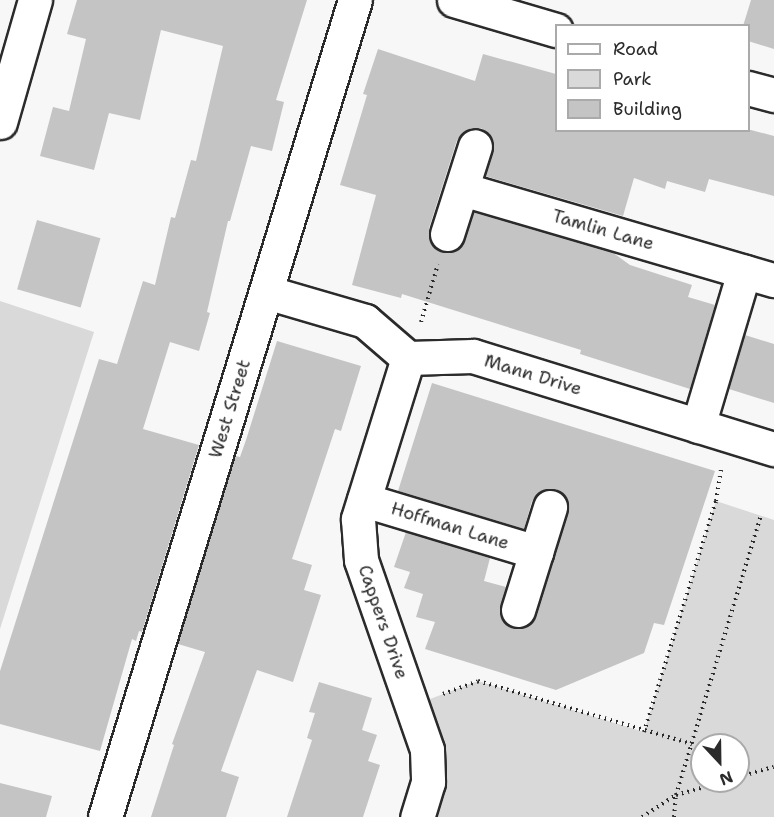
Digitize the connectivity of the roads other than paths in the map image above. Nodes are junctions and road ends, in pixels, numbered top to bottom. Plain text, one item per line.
1 (35, 0) edge
2 (355, 0) edge
3 (454, 0) edge
4 (555, 30) edge
5 (750, 89) edge
6 (774, 95) edge
7 (0, 122) edge
8 (475, 146) dead end
9 (462, 189) junction
10 (447, 234) road end
11 (759, 276) edge
12 (266, 292) junction
13 (408, 358) junction
14 (698, 426) junction
15 (774, 449) edge
16 (364, 500) junction
17 (550, 507) dead end
18 (536, 552) junction
19 (518, 610) dead end
20 (105, 817) edge
21 (417, 817) edge

1 - 7 street
2 - 12 street, West Street
3 - 4 street
5 - 6 street
8 - 9 street
9 - 10 street
9 - 11 street, Tamlin Lane
11 - 14 street, Tamlin Lane
12 - 13 street
12 - 20 street, West Street
13 - 14 street, Mann Drive
13 - 16 street, Cappers Drive
14 - 15 street, Mann Drive
16 - 18 street, Hoffman Lane
16 - 21 street, Cappers Drive
17 - 18 street
18 - 19 street

